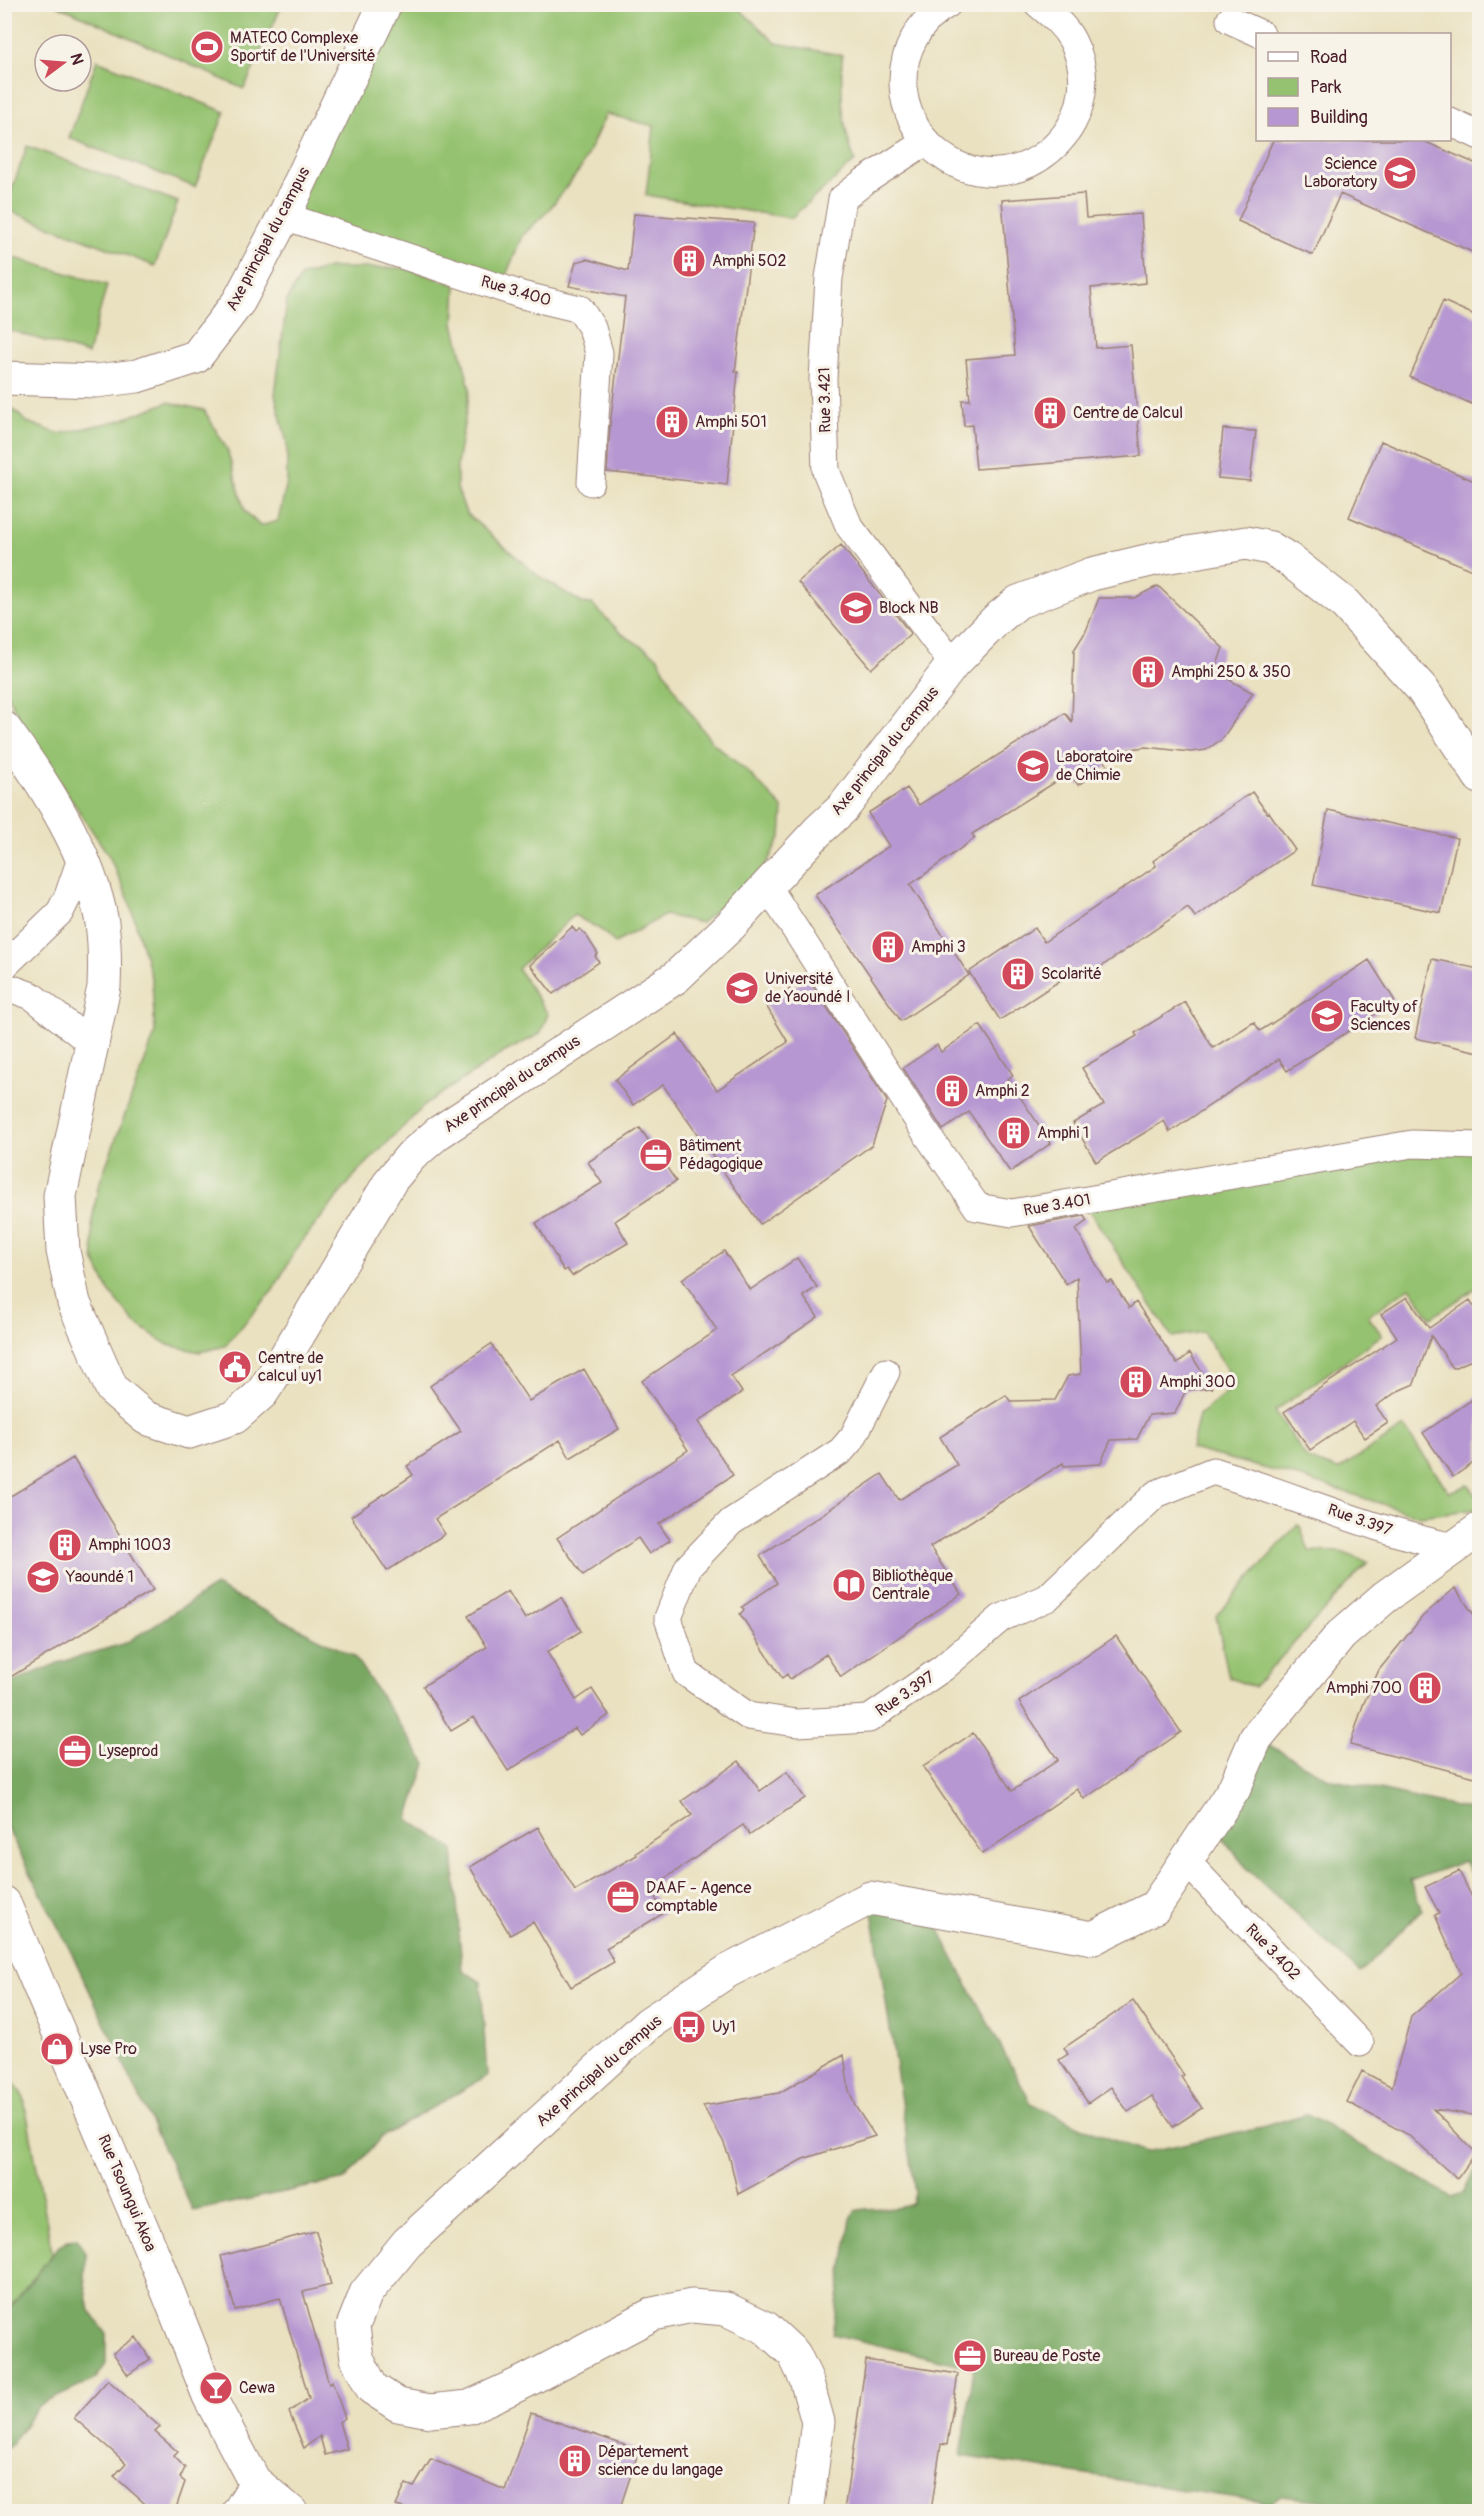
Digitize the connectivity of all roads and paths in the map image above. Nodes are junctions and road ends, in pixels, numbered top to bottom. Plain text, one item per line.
1 (385, 4) edge
2 (948, 4) edge
3 (1038, 4) edge
4 (1230, 20) dead end
5 (1260, 33) edge
6 (1451, 123) edge
7 (1479, 136) edge
8 (925, 142) junction
9 (284, 216) junction
10 (4, 378) edge
11 (591, 482) dead end
12 (952, 664) junction
13 (4, 728) edge
14 (1479, 777) edge
15 (82, 856) junction
16 (768, 887) junction
17 (4, 966) edge
18 (4, 986) edge
19 (92, 1044) junction
20 (1479, 1146) edge
21 (886, 1372) dead end
22 (1467, 1538) edge
23 (1186, 1861) junction
24 (4, 1904) edge
25 (1360, 2043) dead end
26 (254, 2481) junction
27 (235, 2511) edge
28 (291, 2511) edge
29 (806, 2511) edge

1 - 9 street, Axe principal du campus
2 - 8 street
3 - 8 street
4 - 5 street
6 - 7 street
8 - 12 street, Rue 3.421
9 - 10 street, Axe principal du campus
9 - 11 street, Rue 3.400
12 - 14 street, Axe principal du campus
12 - 16 street, Axe principal du campus
13 - 15 street, Axe principal du campus
15 - 17 street
15 - 19 street, Axe principal du campus
16 - 19 street, Axe principal du campus
16 - 20 street, Rue 3.401
18 - 19 street
21 - 22 street, Rue 3.397
22 - 23 street, Axe principal du campus
23 - 25 street, Rue 3.402
23 - 29 street, Axe principal du campus
24 - 26 street, Rue Tsoungui Akoa
26 - 27 street
26 - 28 street

